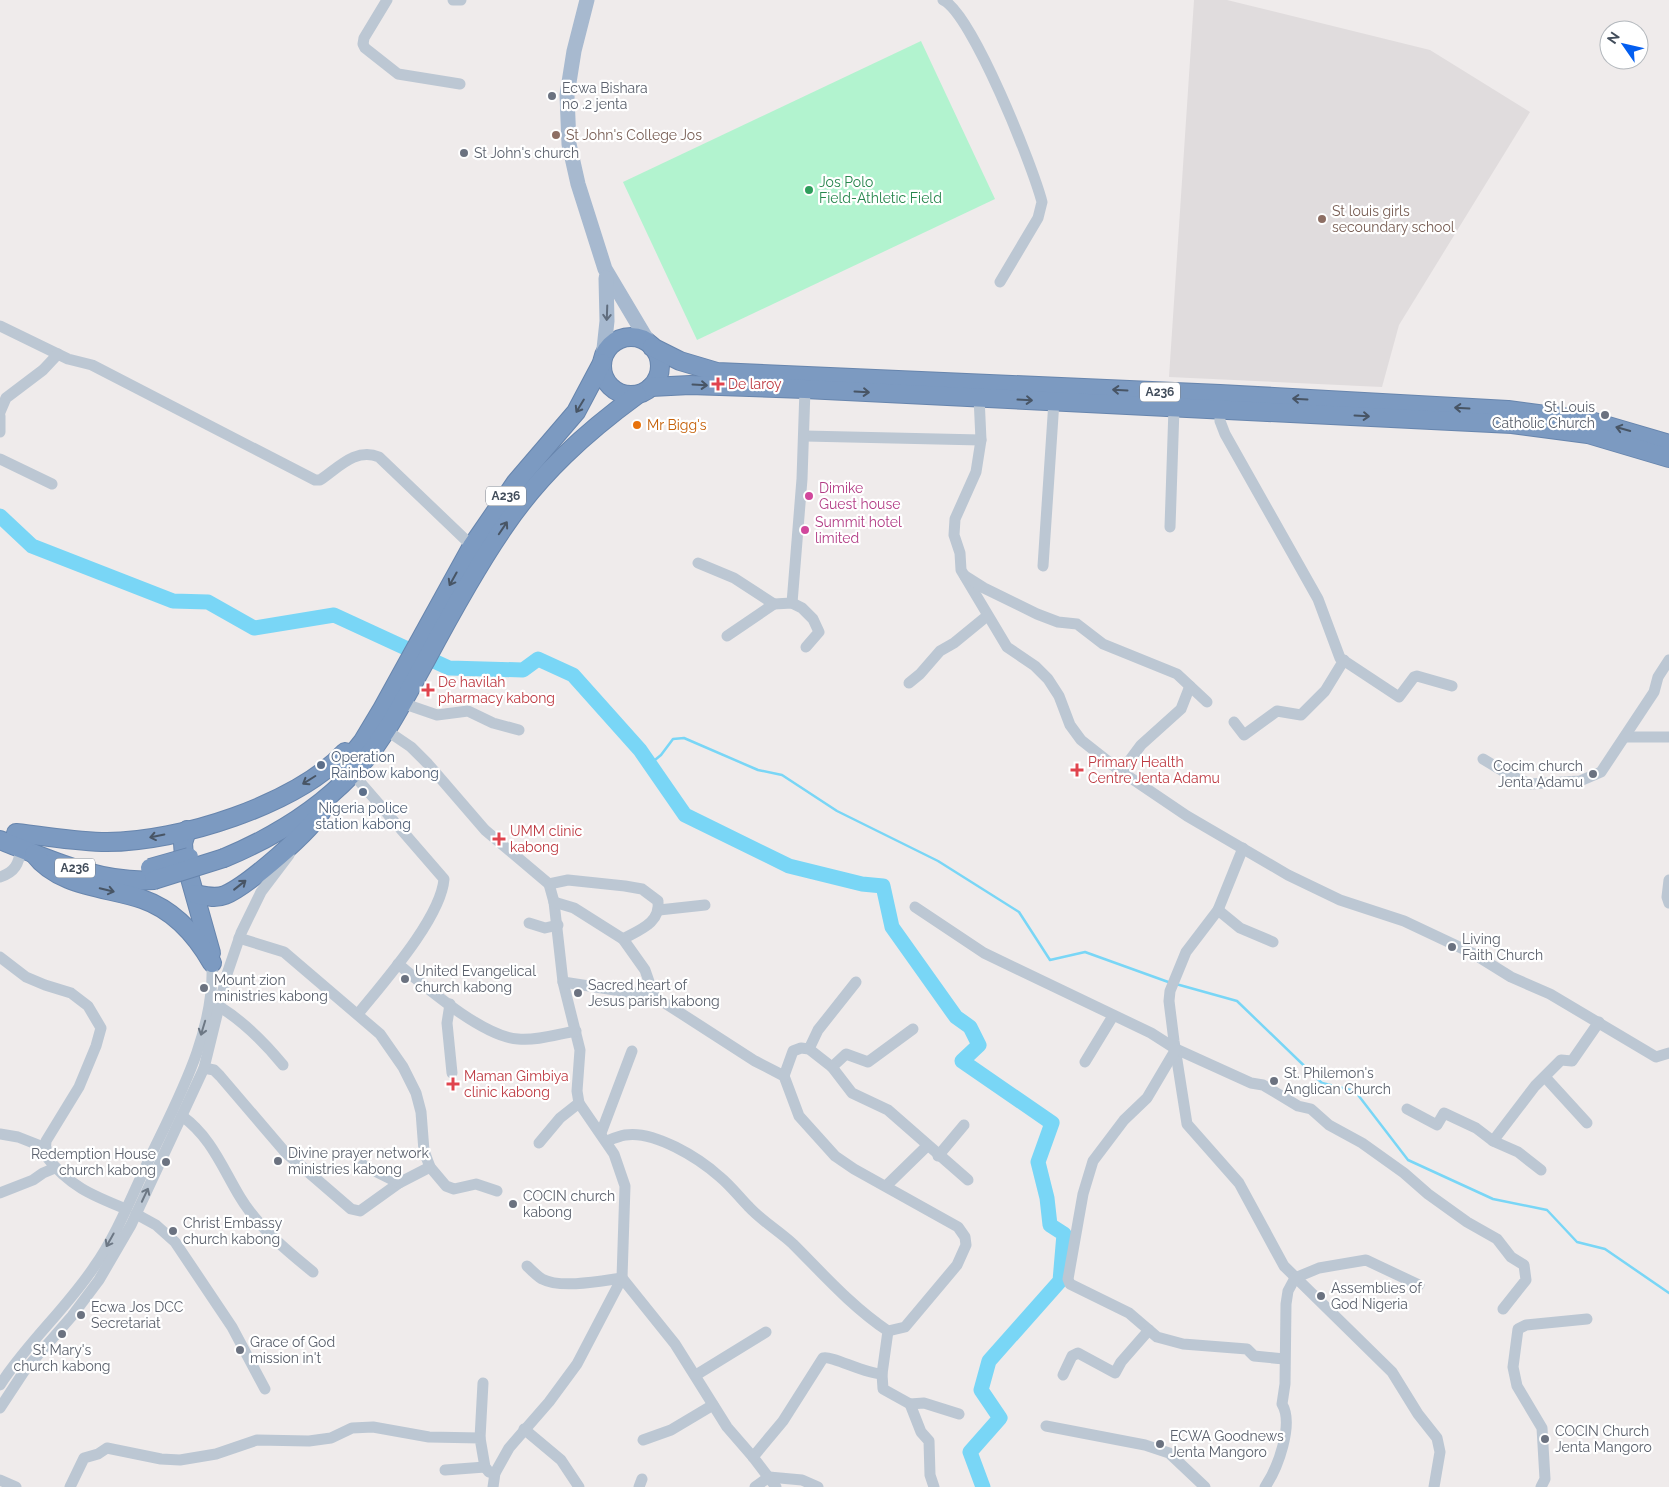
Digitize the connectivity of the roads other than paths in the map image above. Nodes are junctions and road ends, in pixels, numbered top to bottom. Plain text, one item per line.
1 (387, 0) edge
2 (453, 0) edge
3 (461, 0) edge
4 (587, 0) edge
5 (943, 0) edge
6 (460, 84) dead end
7 (605, 269) junction
8 (1000, 282) dead end
9 (0, 326) edge
10 (651, 345) junction
11 (58, 354) junction
12 (603, 360) junction
13 (805, 389) junction
14 (644, 391) junction
15 (979, 398) junction
16 (1054, 401) junction
17 (1220, 402) junction
18 (1174, 408) junction
19 (0, 412) edge
20 (0, 416) edge
21 (0, 422) edge
22 (0, 432) edge
23 (805, 436) junction
24 (981, 440) junction
25 (1669, 444) edge
26 (1669, 458) edge
27 (0, 459) edge
28 (52, 484) dead end
29 (1170, 527) dead end
30 (472, 546) junction
31 (698, 564) dead end
32 (1043, 566) dead end
33 (964, 575) junction
34 (792, 603) junction
35 (774, 604) junction
36 (987, 616) junction
37 (728, 636) dead end
38 (427, 642) junction
39 (806, 647) dead end
40 (1344, 660) junction
41 (1669, 660) edge
42 (412, 671) junction
43 (909, 684) dead end
44 (1190, 686) junction
45 (1452, 686) dead end
46 (1206, 702) dead end
47 (402, 703) junction
48 (381, 711) junction
49 (1234, 722) dead end
50 (386, 730) junction
51 (519, 730) dead end
52 (1625, 737) junction
53 (1669, 737) edge
54 (1483, 758) dead end
55 (1121, 772) junction
56 (353, 774) junction
57 (332, 793) junction
58 (312, 824) junction
59 (187, 830) junction
60 (14, 841) edge
61 (1243, 848) junction
62 (221, 853) junction
63 (152, 874) junction
64 (0, 877) edge
65 (1669, 880) edge
66 (548, 884) junction
67 (195, 894) junction
68 (554, 902) junction
69 (1669, 902) edge
70 (705, 905) dead end
71 (915, 907) dead end
72 (659, 910) junction
73 (1218, 910) junction
74 (529, 923) dead end
75 (558, 925) junction
76 (239, 938) junction
77 (623, 939) junction
78 (1273, 942) dead end
79 (0, 957) edge
80 (212, 963) junction
81 (398, 964) junction
82 (563, 982) junction
83 (856, 982) dead end
84 (654, 996) junction
85 (450, 1004) junction
86 (220, 1007) junction
87 (358, 1014) junction
88 (1113, 1016) junction
89 (1599, 1022) junction
90 (913, 1029) dead end
91 (576, 1031) junction
92 (809, 1049) junction
93 (1176, 1049) junction
94 (632, 1051) dead end
95 (1668, 1055) edge
96 (1085, 1062) dead end
97 (283, 1066) dead end
98 (832, 1067) junction
99 (204, 1068) junction
100 (452, 1073) dead end
101 (784, 1076) junction
102 (1545, 1077) junction
103 (579, 1103) junction
104 (1407, 1109) dead end
105 (182, 1116) junction
106 (1587, 1123) dead end
107 (964, 1125) dead end
108 (0, 1134) edge
109 (604, 1137) junction
110 (1493, 1141) junction
111 (539, 1143) dead end
112 (927, 1146) junction
113 (46, 1148) junction
114 (938, 1156) junction
115 (363, 1165) dead end
116 (430, 1167) junction
117 (55, 1168) junction
118 (1541, 1170) dead end
119 (968, 1180) dead end
120 (400, 1183) junction
121 (886, 1186) junction
122 (497, 1191) dead end
123 (0, 1193) edge
124 (131, 1211) junction
125 (527, 1266) dead end
126 (313, 1272) dead end
127 (622, 1278) junction
128 (1295, 1278) junction
129 (1418, 1285) dead end
130 (1503, 1309) dead end
131 (1587, 1319) dead end
132 (1149, 1330) junction
133 (888, 1331) junction
134 (766, 1332) dead end
135 (1284, 1359) junction
136 (882, 1374) junction
137 (696, 1375) junction
138 (1063, 1375) dead end
139 (483, 1384) dead end
140 (0, 1385) edge
141 (265, 1389) dead end
142 (910, 1404) junction
143 (713, 1405) junction
144 (0, 1408) edge
145 (959, 1414) dead end
146 (1046, 1426) dead end
147 (524, 1429) junction
148 (480, 1438) junction
149 (644, 1440) dead end
150 (754, 1457) junction
151 (445, 1470) dead end
152 (490, 1470) junction
153 (769, 1477) junction
154 (0, 1480) edge
155 (16, 1487) edge
156 (70, 1487) edge
157 (493, 1487) edge
158 (579, 1487) edge
159 (755, 1487) edge
160 (776, 1487) edge
161 (818, 1487) edge
162 (934, 1487) edge
163 (1205, 1487) edge
164 (1265, 1487) edge
165 (1434, 1487) edge
166 (1541, 1487) edge

1 - 6 street
2 - 3 street
4 - 7 main road
5 - 8 street
7 - 10 main road
7 -> 12 main road
9 - 11 street
10 - 12 highway, A236
10 - 14 highway
17 -> 10 highway, A236
11 - 19 street
11 - 30 street
12 - 14 highway, A236
12 -> 30 highway, A236
14 -> 13 highway, A236
13 -> 15 highway, A236
13 - 23 street
38 -> 14 highway, A236
15 -> 16 highway, A236
15 - 24 street
16 - 18 highway, A236
16 - 32 street
17 - 18 highway, A236
25 -> 17 highway, A236
17 -> 26 highway, A236
17 - 40 street
18 - 29 street
20 - 21 street
21 - 22 street
23 - 24 street
23 - 34 street
24 - 33 street
27 - 28 street
30 -> 38 highway, A236
31 - 35 street
33 - 36 street
33 - 44 street
34 - 35 street
34 - 39 street
35 - 37 street
36 - 43 street
36 - 55 street
38 - 42 highway, A236
40 - 45 street
40 - 49 street
41 - 52 street
42 - 47 highway, A236
42 - 48 highway, A236
44 - 46 street
44 - 55 street
47 - 50 highway, A236
47 - 51 street
48 -> 59 highway
48 - 62 highway, A236
50 - 56 highway, A236
50 - 66 street
52 - 53 street
52 - 54 street
55 - 61 street
56 - 57 highway, A236
56 - 81 street
57 - 58 highway
57 - 62 highway, A236
67 -> 58 highway
58 - 76 street
59 -> 60 highway
59 - 67 highway
60 - 63 highway, A236
60 - 63 highway, A236
60 - 64 street
60 -> 80 highway
61 - 73 street
61 - 89 street
62 - 63 highway, A236, bridge
65 - 69 street
66 - 68 street
66 - 72 street
67 - 80 highway
68 - 75 street
68 - 77 street
70 - 72 street
71 - 88 street
72 - 77 street
73 - 78 street
73 - 93 street
74 - 75 street
75 - 82 street
76 - 86 street
76 - 87 street
77 - 84 street
79 - 113 street
80 -> 124 street
81 - 85 street
81 - 87 street
82 - 84 street
82 - 91 street
83 - 92 street
84 - 101 street
85 - 91 street
85 - 100 street
86 - 97 street
86 - 99 street
87 - 116 street
88 - 93 street
88 - 96 street
89 - 95 street
89 - 102 street
90 - 98 street
91 - 103 street
92 - 98 street
92 - 101 street
93 - 128 street
93 - 130 street
93 - 132 street
94 - 109 street
98 - 112 street
99 - 105 street
99 - 120 street
101 - 121 street
102 - 106 street
102 - 110 street
103 - 109 street
103 - 111 street
104 - 110 street
124 -> 105 street
105 - 126 street
107 - 114 street
108 - 113 street
109 - 127 street
109 - 133 street
110 - 118 street
112 - 114 street
112 - 121 street
113 - 117 street
114 - 119 street
115 - 120 street
116 - 120 street
116 - 122 street
117 - 123 street
117 - 124 street
121 - 133 street
124 -> 140 street
124 - 141 street
124 - 144 street
125 - 127 street
127 - 137 street
127 - 147 street
128 - 129 street
128 - 135 street
128 - 165 street
131 - 166 street
132 - 135 street
132 - 138 street
133 - 136 street
134 - 137 street
135 - 164 street
136 - 142 street
136 - 150 street
137 - 143 street
139 - 148 street
142 - 145 street
142 - 162 street
143 - 149 street
143 - 150 street
146 - 163 street
147 - 152 street
147 - 158 street
148 - 152 street
148 - 156 street
150 - 153 street
151 - 152 street
152 - 157 street
153 - 159 street
153 - 160 street
153 - 161 street
154 - 155 street

